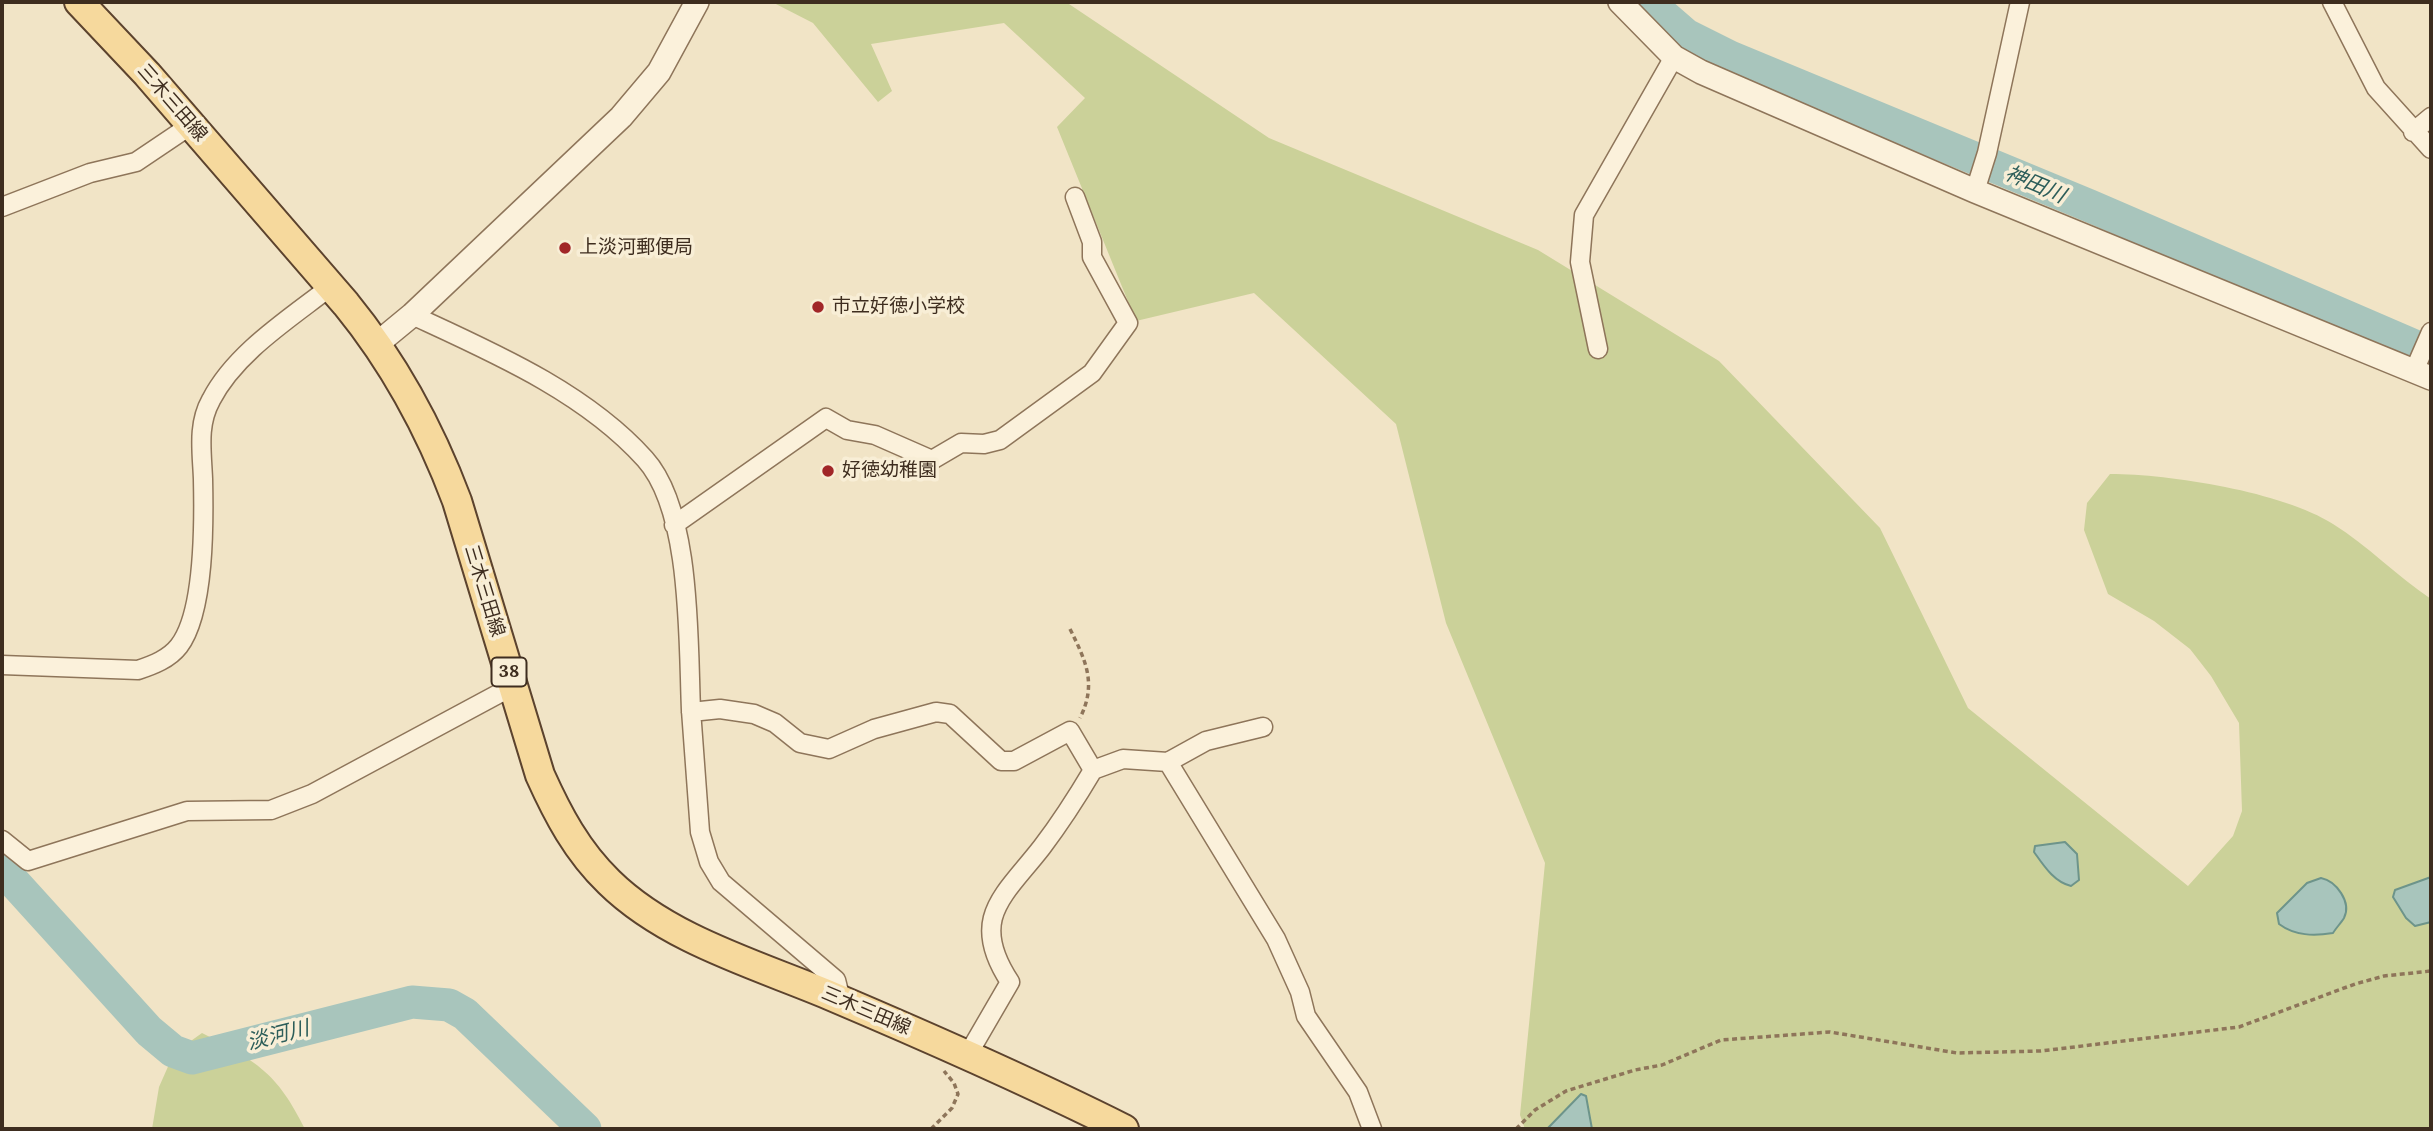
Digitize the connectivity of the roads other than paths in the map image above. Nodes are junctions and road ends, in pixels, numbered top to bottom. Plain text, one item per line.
1 (79, 2) edge
2 (697, 2) edge
3 (1620, 2) edge
4 (2020, 2) edge
5 (2332, 2) edge
6 (1674, 57) junction
7 (2431, 117) edge
8 (191, 125) junction
9 (2413, 132) junction
10 (2431, 149) edge
11 (1978, 182) junction
12 (1075, 197) dead end
13 (2, 207) edge
14 (330, 287) junction
15 (412, 315) junction
16 (2430, 336) edge
17 (377, 343) junction
18 (1598, 349) dead end
19 (2422, 369) edge
20 (674, 525) junction
21 (2, 665) edge
22 (513, 686) junction
23 (691, 712) junction
24 (1262, 727) dead end
25 (1168, 762) junction
26 (1093, 770) junction
27 (2, 840) edge
28 (841, 1000) junction
29 (967, 1056) junction
30 (1124, 1129) edge
31 (1372, 1129) edge

1 - 8 main road, 三木三田線 / 38
2 - 15 street
3 - 6 street
4 - 11 street
5 - 9 street
6 - 11 street
6 - 18 street
7 - 9 street
8 - 13 street
8 - 14 main road, 三木三田線 / 38
9 - 10 street
11 - 19 street
12 - 20 street
14 - 17 main road, 三木三田線 / 38
14 - 21 street
15 - 17 street
15 - 20 street
16 - 19 street
17 - 22 main road, 三木三田線 / 38
20 - 23 street
22 - 27 street
22 - 28 main road, 三木三田線 / 38
23 - 26 street
23 - 28 street
24 - 25 street
25 - 26 street
25 - 31 street
26 - 29 street
28 - 29 main road, 三木三田線 / 38
29 - 30 main road, 三木三田線 / 38

